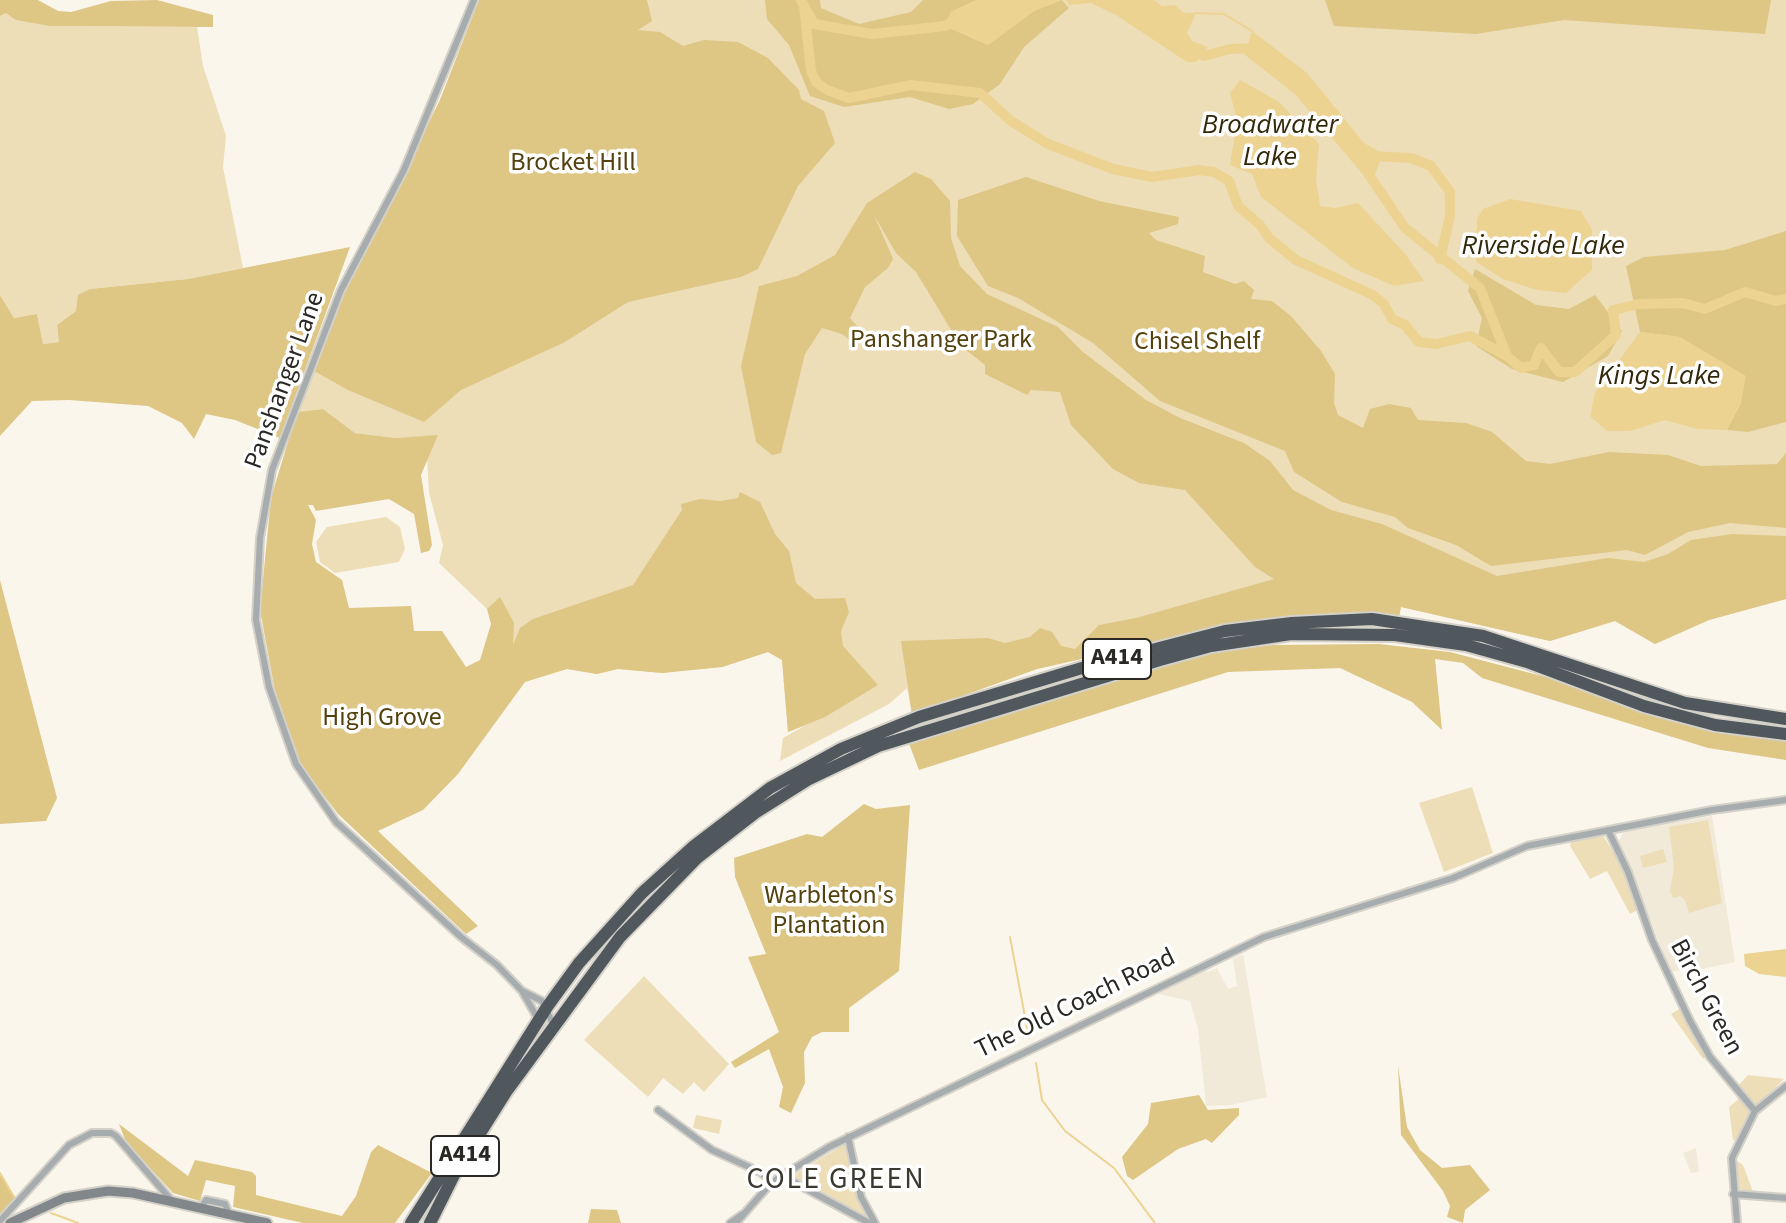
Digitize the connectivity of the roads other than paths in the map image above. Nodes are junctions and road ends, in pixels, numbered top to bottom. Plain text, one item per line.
1 (474, 0) edge
2 (1786, 719) edge
3 (1786, 734) edge
4 (1786, 800) edge
5 (1608, 830) junction
6 (522, 991) junction
7 (547, 1007) junction
8 (538, 1019) junction
9 (553, 1024) junction
10 (1786, 1086) edge
11 (658, 1110) dead end
12 (1755, 1111) junction
13 (848, 1137) junction
14 (781, 1175) junction
15 (772, 1182) junction
16 (1733, 1194) junction
17 (1786, 1198) edge
18 (173, 1202) junction
19 (419, 1211) junction
20 (743, 1214) junction
21 (0, 1221) edge
22 (10, 1223) edge
23 (267, 1223) edge
24 (402, 1223) edge
25 (411, 1223) edge
26 (430, 1223) edge
27 (730, 1223) edge
28 (736, 1223) edge
29 (872, 1223) edge
30 (1737, 1223) edge

1 - 6 street, Panshanger Lane
2 - 7 highway, A414
3 - 9 highway, A414
4 - 5 street, The Old Coach Road
5 - 12 street, Birch Green
5 - 13 street, The Old Coach Road
6 - 7 street, Panshanger Lane
6 - 8 street, Panshanger Lane
7 - 8 highway, A414
7 - 9 street
8 - 19 highway, A414
9 - 26 highway, A414
10 - 12 street
11 - 15 street
12 - 16 street
13 - 14 street, The Old Coach Road
13 - 29 street
14 - 15 street, The Old Coach Road
14 - 29 street
15 - 20 street, The Old Coach Road
16 - 17 street
16 - 30 street
18 - 21 street
18 - 22 main road
18 - 23 main road
19 - 24 main road
19 - 25 highway, A414
20 - 27 street, The Old Coach Road
20 - 28 street, The Old Coach Road

